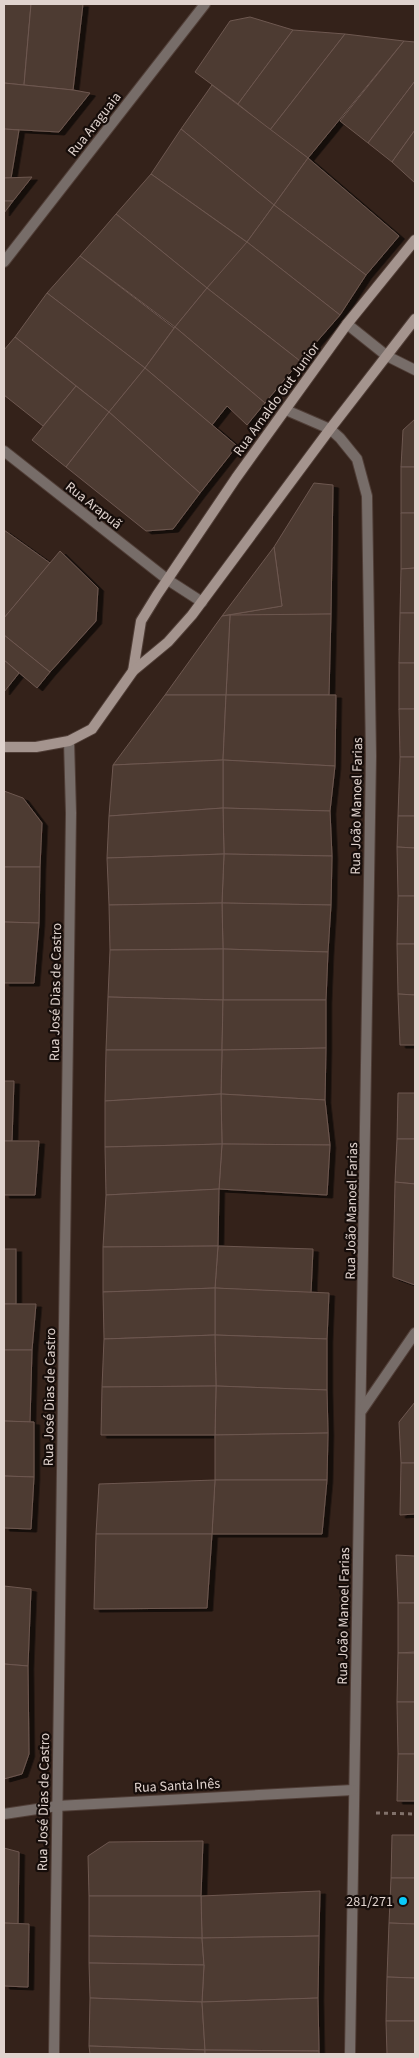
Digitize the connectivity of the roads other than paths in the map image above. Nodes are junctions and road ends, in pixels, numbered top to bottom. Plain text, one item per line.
1 (205, 4) edge
2 (415, 240) edge
3 (4, 262) edge
4 (415, 319) edge
5 (347, 324) junction
6 (387, 356) junction
7 (415, 370) edge
8 (286, 410) junction
9 (330, 429) junction
10 (4, 451) edge
11 (168, 580) junction
12 (202, 602) junction
13 (133, 671) junction
14 (69, 741) junction
15 (4, 747) edge
16 (415, 1334) edge
17 (362, 1410) junction
18 (353, 1790) junction
19 (57, 1806) junction
20 (4, 1814) edge
21 (54, 2054) edge
22 (350, 2054) edge

1 - 3 street, Rua Araguaia
2 - 5 street, Rua Arnaldo Gut Junior
4 - 6 street
5 - 6 street
5 - 8 street, Rua Arnaldo Gut Junior
6 - 7 street
6 - 9 street
8 - 9 street, Rua João Manoel Farias
8 - 11 street, Rua Arnaldo Gut Junior
9 - 12 street
9 - 17 street, Rua João Manoel Farias
10 - 11 street, Rua Arapuã
11 - 12 street, Rua Arapuã
11 - 13 street, Rua Arnaldo Gut Junior
12 - 13 street
13 - 14 street
14 - 15 street
14 - 19 street, Rua José Dias de Castro
16 - 17 street
17 - 18 street, Rua João Manoel Farias
18 - 19 street, Rua Santa Inês
18 - 22 street, Rua João Manoel Farias
19 - 20 street, Rua Santa Inês
19 - 21 street, Rua José Dias de Castro

